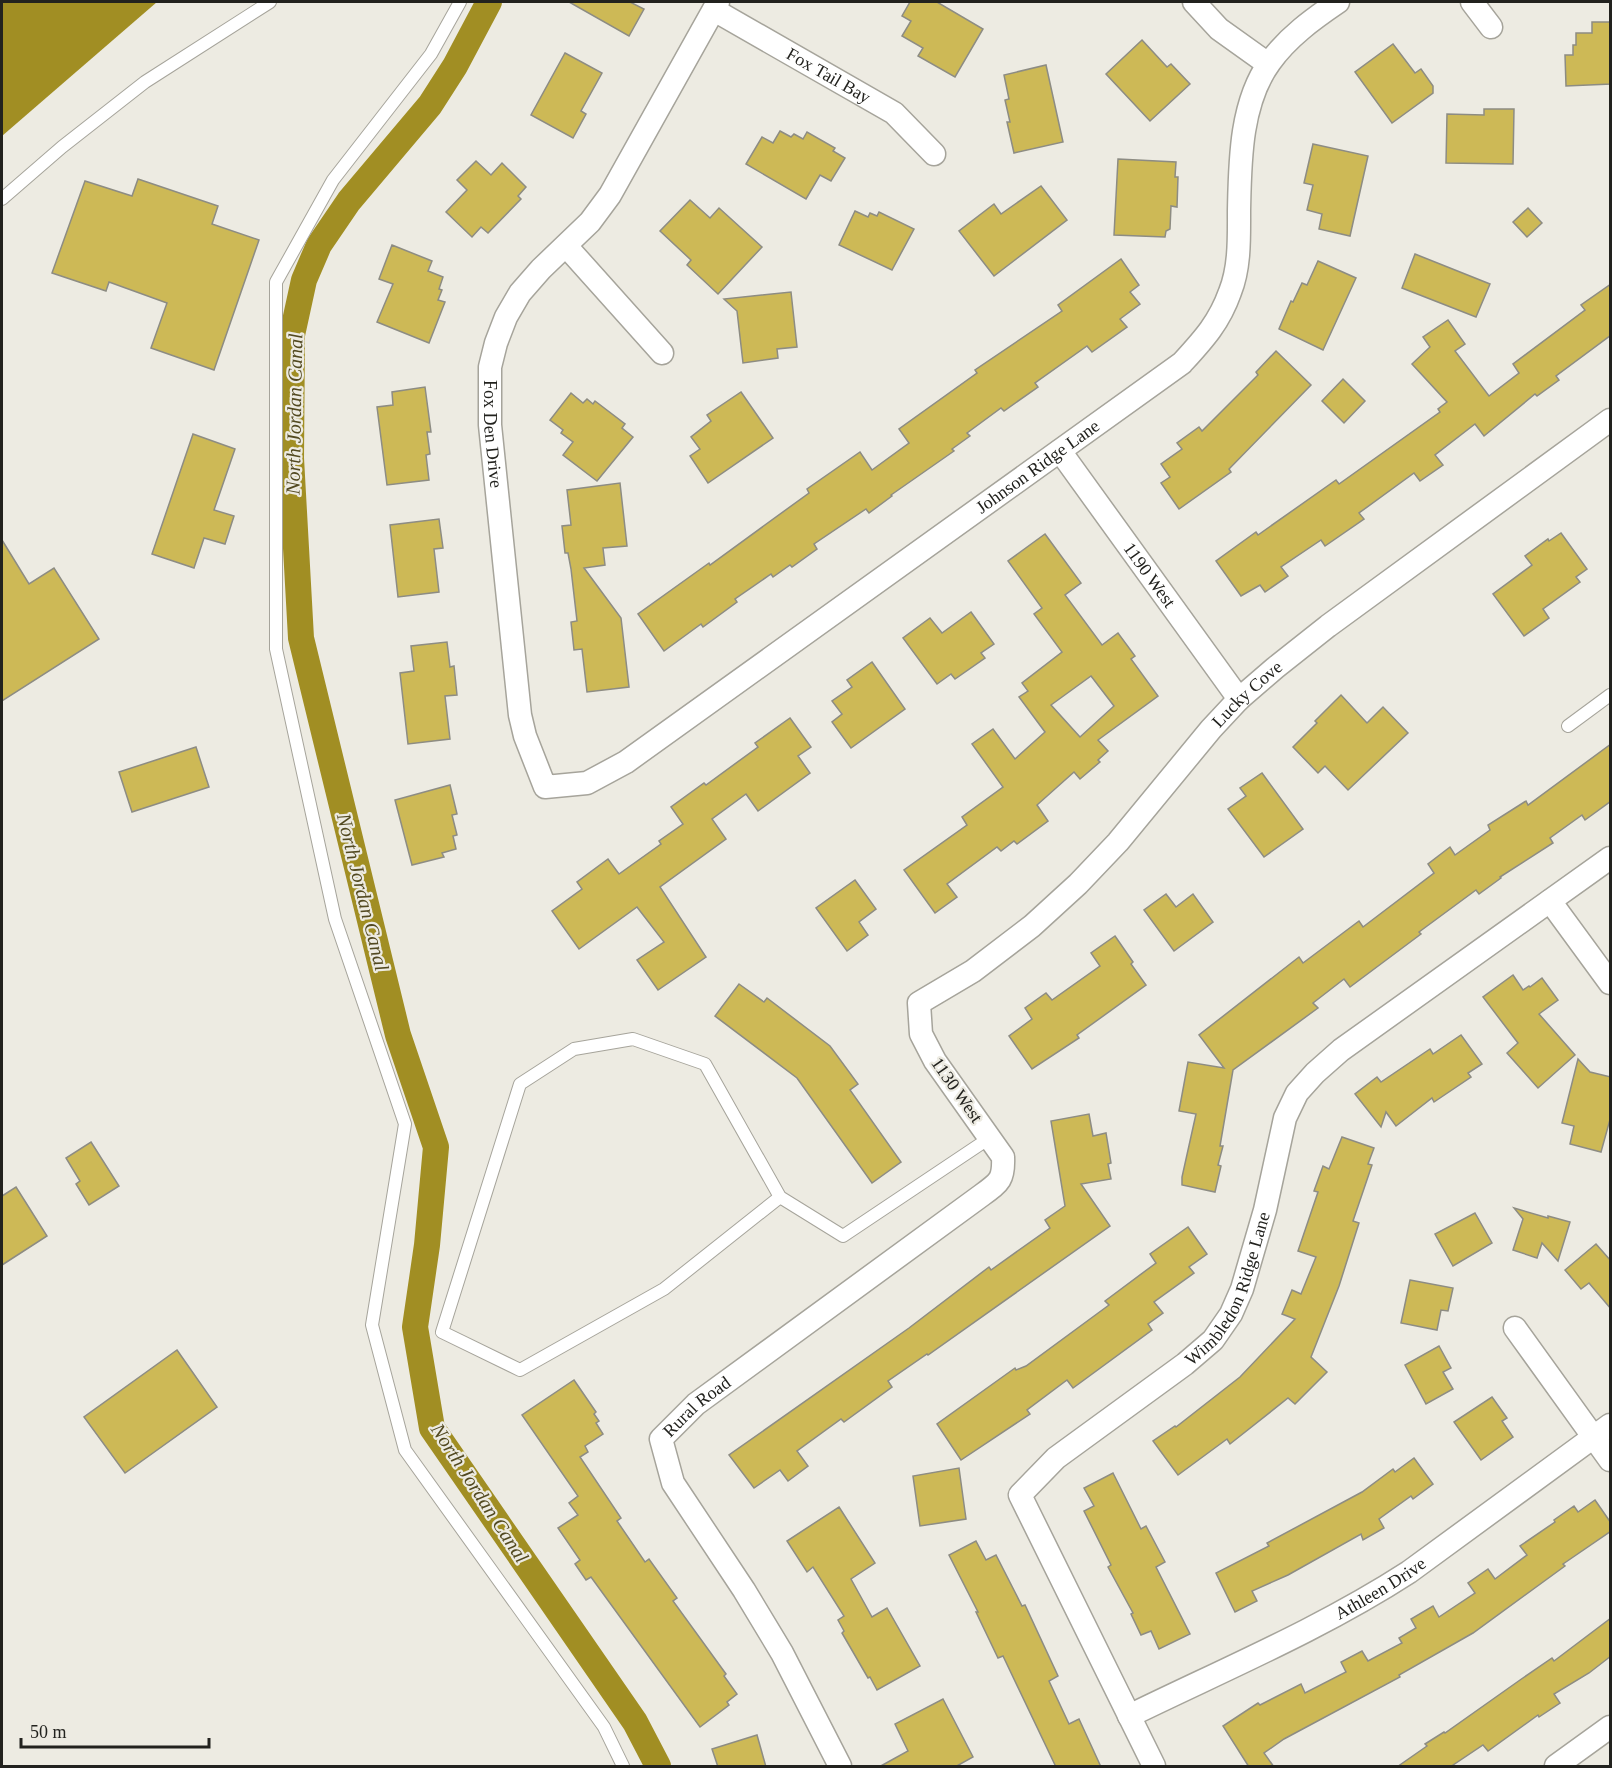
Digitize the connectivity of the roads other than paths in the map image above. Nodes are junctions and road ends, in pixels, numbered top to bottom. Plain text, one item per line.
1 (270, 2) edge
2 (460, 2) edge
3 (1194, 2) edge
4 (1338, 2) edge
5 (1472, 2) edge
6 (716, 6) edge
7 (1491, 27) dead end
8 (1268, 64) junction
9 (934, 154) dead end
10 (2, 199) edge
11 (567, 247) junction
12 (662, 353) dead end
13 (1611, 420) edge
14 (1060, 451) junction
15 (1611, 695) edge
16 (1239, 699) junction
17 (1568, 726) dead end
18 (545, 787) joint
19 (1611, 858) edge
20 (1550, 901) junction
21 (1611, 983) edge
22 (919, 1003) joint
23 (991, 1137) junction
24 (1004, 1173) joint
25 (780, 1197) junction
26 (1515, 1328) dead end
27 (1602, 1431) edge
28 (1611, 1460) edge
29 (1129, 1716) junction
30 (1611, 1727) edge
31 (624, 1767) edge
32 (840, 1767) edge
33 (1154, 1767) edge
34 (1556, 1767) edge

1 - 10 lane
2 - 31 lane
3 - 8 street
4 - 8 street, Johnson Ridge Lane
5 - 7 street
6 - 9 street, Fox Tail Bay
6 - 11 street, Fox Den Drive
8 - 14 street, Johnson Ridge Lane
11 - 12 street
11 - 18 street, Fox Den Drive
13 - 16 street, Lucky Cove
14 - 16 street, 1190 West
14 - 18 street, Johnson Ridge Lane
15 - 17 lane
16 - 22 street, Lucky Cove
19 - 20 street, Wimbledon Ridge Lane
20 - 21 street
20 - 29 street, Wimbledon Ridge Lane
22 - 23 street, 1130 West
23 - 24 street, 1130 West
23 - 25 lane
24 - 32 street, Rural Road
25 - 25 lane
26 - 27 street
27 - 28 street
27 - 29 street, Athleen Drive
29 - 33 street, Wimbledon Ridge Lane
30 - 34 street

